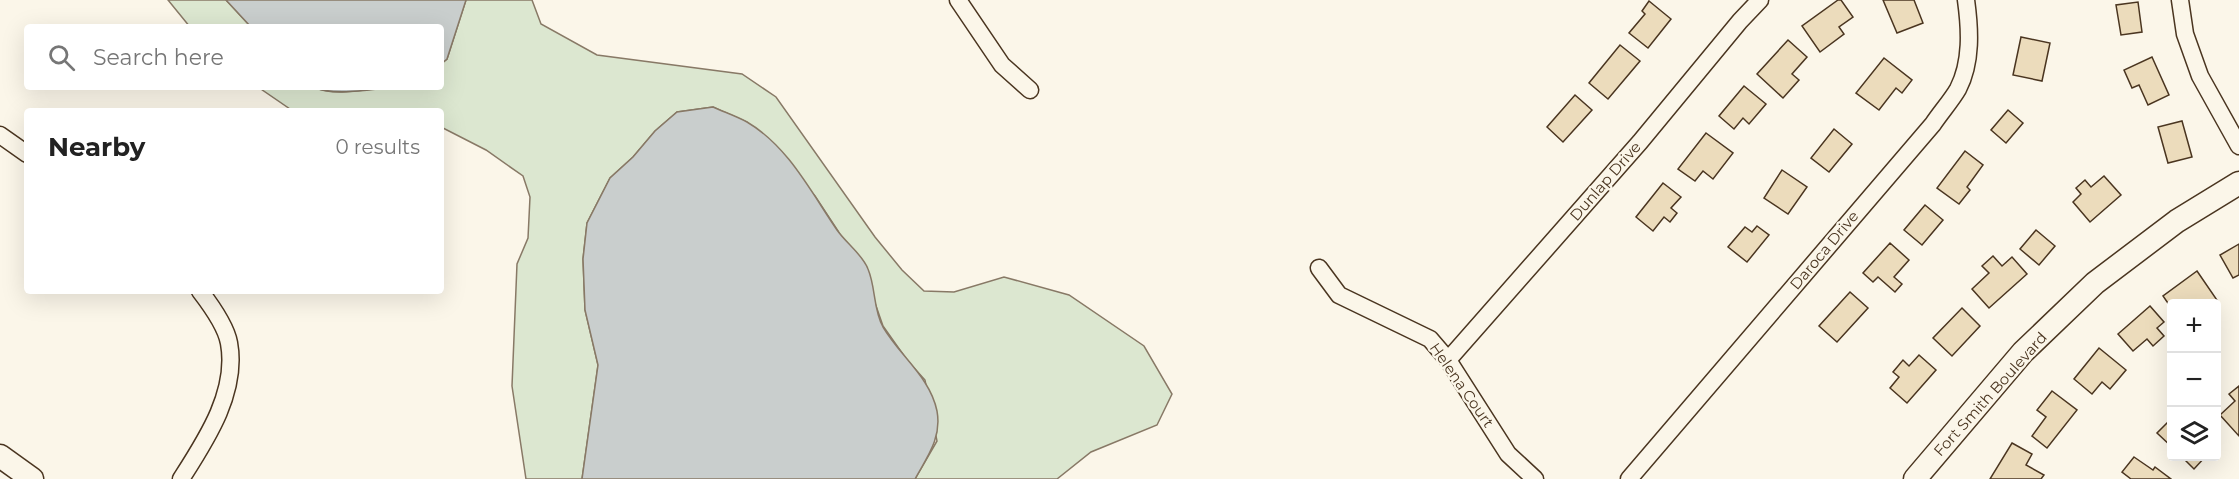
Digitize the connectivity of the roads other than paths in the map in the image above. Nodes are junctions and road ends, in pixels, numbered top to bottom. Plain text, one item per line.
1 (958, 0) edge
2 (1760, 0) edge
3 (1966, 0) edge
4 (2180, 0) edge
5 (1030, 90) dead end
6 (0, 135) edge
7 (2239, 146) edge
8 (24, 152) edge
9 (2239, 183) edge
10 (1319, 268) dead end
11 (202, 294) edge
12 (1448, 360) junction
13 (0, 456) edge
14 (32, 479) edge
15 (181, 479) edge
16 (1535, 479) edge
17 (1629, 479) edge
18 (1915, 479) edge

1 - 5 street
2 - 12 street, Dunlap Drive
3 - 17 street, Daroca Drive
4 - 7 street
6 - 8 street
9 - 18 street, Fort Smith Boulevard
10 - 12 street, Helena Court
11 - 15 street
12 - 16 street, Helena Court
13 - 14 street

